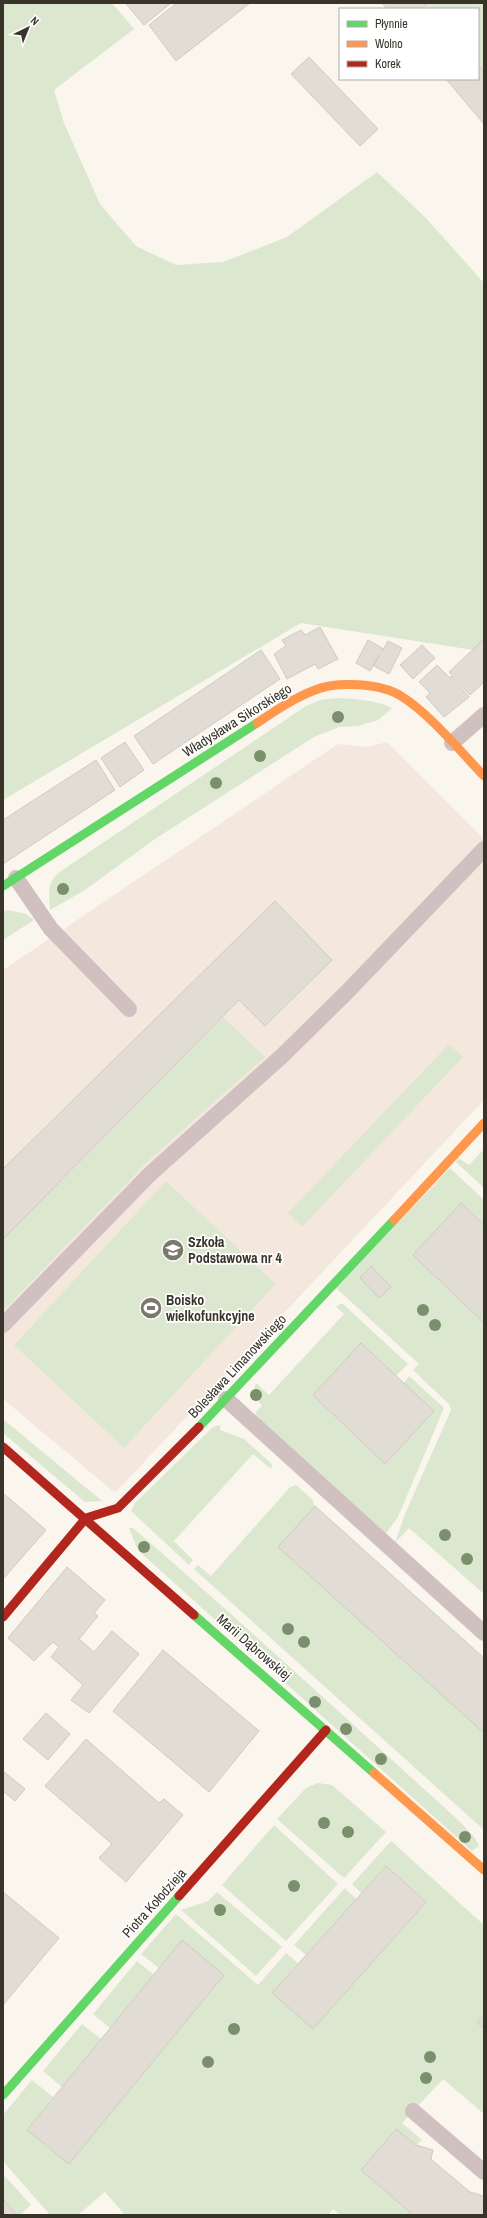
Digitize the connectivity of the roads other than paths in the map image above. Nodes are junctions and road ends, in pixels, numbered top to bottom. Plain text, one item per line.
1 (484, 715) edge
2 (452, 743) junction
3 (484, 776) edge
4 (484, 849) edge
5 (9, 882) edge
6 (129, 1008) dead end
7 (484, 1123) edge
8 (3, 1325) edge
9 (226, 1399) junction
10 (3, 1447) edge
11 (86, 1518) junction
12 (3, 1617) edge
13 (484, 1633) edge
14 (326, 1730) junction
15 (484, 1870) edge
16 (3, 2094) edge
17 (413, 2111) dead end
18 (484, 2172) edge

1 - 2 lane
2 - 3 street, Władysława Sikorskiego
2 - 5 street, Władysława Sikorskiego
4 - 8 lane
5 - 6 lane
7 - 9 street, Bolesława Limanowskiego
9 - 11 street, Bolesława Limanowskiego
9 - 13 lane
10 - 11 street, Marii Dąbrowskiej
11 - 12 street
11 - 14 street, Marii Dąbrowskiej
14 - 15 street, Marii Dąbrowskiej
14 - 16 street, Piotra Kołodzieja
17 - 18 lane

